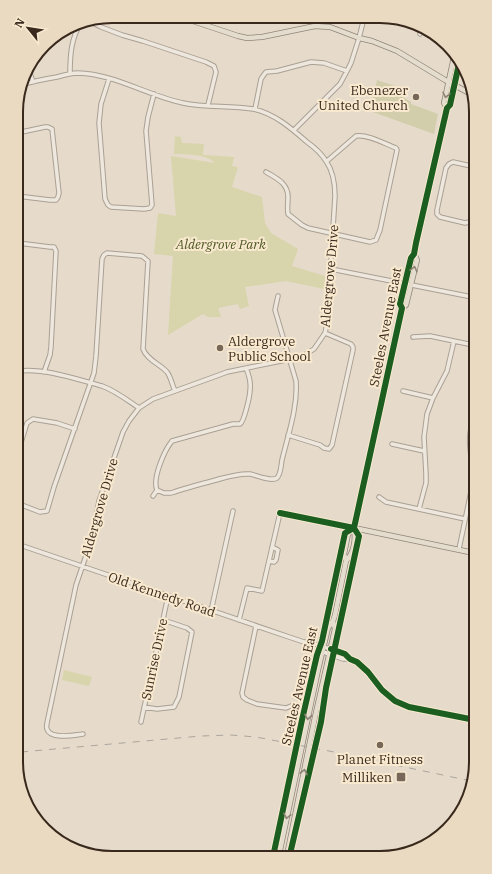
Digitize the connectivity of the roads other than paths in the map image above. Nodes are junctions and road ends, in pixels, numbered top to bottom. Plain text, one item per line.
1 (199, 23) edge
2 (363, 23) edge
3 (97, 25) edge
4 (77, 30) edge
5 (359, 38) junction
6 (453, 62) edge
7 (458, 70) edge
8 (348, 71) junction
9 (70, 74) junction
10 (31, 76) edge
11 (109, 79) junction
12 (33, 82) junction
13 (449, 82) junction
14 (28, 83) edge
15 (455, 86) junction
16 (466, 92) edge
17 (154, 94) junction
18 (208, 106) junction
19 (446, 108) junction
20 (255, 109) junction
21 (294, 130) junction
22 (23, 132) edge
23 (327, 161) junction
24 (469, 166) edge
25 (266, 172) dead end
26 (23, 197) edge
27 (469, 222) edge
28 (333, 233) junction
29 (23, 243) edge
30 (414, 254) junction
31 (331, 269) junction
32 (405, 284) junction
33 (411, 285) junction
34 (278, 296) dead end
35 (469, 297) edge
36 (402, 308) junction
37 (325, 333) junction
38 (413, 337) dead end
39 (454, 342) junction
40 (469, 344) edge
41 (289, 360) junction
42 (246, 368) junction
43 (23, 370) edge
44 (44, 372) junction
45 (90, 383) junction
46 (175, 391) junction
47 (403, 391) dead end
48 (432, 398) junction
49 (139, 408) junction
50 (75, 429) junction
51 (288, 435) junction
52 (23, 436) edge
53 (392, 444) dead end
54 (424, 451) junction
55 (157, 490) junction
56 (153, 496) dead end
57 (379, 497) dead end
58 (469, 500) edge
59 (23, 506) edge
60 (419, 509) junction
61 (233, 511) dead end
62 (465, 519) junction
63 (354, 528) junction
64 (23, 546) edge
65 (272, 547) junction
66 (459, 549) junction
67 (469, 552) edge
68 (346, 561) junction
69 (269, 562) junction
70 (82, 567) junction
71 (168, 596) junction
72 (211, 611) junction
73 (163, 620) junction
74 (239, 620) junction
75 (333, 621) junction
76 (256, 626) junction
77 (323, 649) junction
78 (330, 652) junction
79 (292, 706) dead end
80 (144, 707) junction
81 (469, 719) edge
82 (141, 722) dead end
83 (83, 734) dead end
84 (280, 851) edge
85 (288, 851) edge

1 - 5 main road
2 - 5 street
3 - 18 street
4 - 9 street
5 - 8 street
5 - 13 main road
6 - 13 main road, Steeles Avenue East
7 - 15 main road, Steeles Avenue East
8 - 20 street
8 - 21 street
9 - 11 street, Aldergrove Drive
9 - 12 street, Aldergrove Drive
10 - 12 street
11 - 17 street, Aldergrove Drive
11 - 17 street
12 - 14 street, Aldergrove Drive
13 - 15 main road
13 -> 19 main road, Steeles Avenue East
15 - 16 main road
15 - 19 main road, Steeles Avenue East
17 - 18 street, Aldergrove Drive
18 - 20 street, Aldergrove Drive
19 - 30 main road, Steeles Avenue East
20 - 21 street, Aldergrove Drive
21 - 23 street, Aldergrove Drive
22 - 26 street
23 - 28 street, Aldergrove Drive
23 - 28 street
24 - 27 street
25 - 28 street
28 - 31 street, Aldergrove Drive
29 - 44 street
30 - 32 main road, Steeles Avenue East
33 -> 30 main road, Steeles Avenue East
31 - 32 street
31 - 37 street, Aldergrove Drive
32 - 33 street
32 - 36 main road, Steeles Avenue East
33 - 35 street
33 - 36 main road, Steeles Avenue East
34 - 41 street
36 - 63 main road, Steeles Avenue East
37 - 41 street, Aldergrove Drive
37 - 51 street
38 - 39 street
39 - 40 street
39 - 48 street
41 - 42 street, Aldergrove Drive
41 - 51 street
42 - 46 street, Aldergrove Drive
42 - 55 street
43 - 44 street
44 - 45 street
45 - 46 street
45 - 49 street
45 - 50 street
46 - 49 street, Aldergrove Drive
47 - 48 street
48 - 54 street
49 - 70 street, Aldergrove Drive
50 - 52 street
50 - 59 street
51 - 55 street
53 - 54 street
54 - 60 street
55 - 56 street
57 - 60 street
58 - 62 street
60 - 62 street
61 - 72 street
62 - 66 street
63 - 65 street
63 - 66 main road
63 - 68 main road, Steeles Avenue East
63 - 68 main road, Steeles Avenue East
64 - 70 street, Old Kennedy Road
65 - 69 street
65 - 69 street
66 - 67 main road
68 - 75 main road, Steeles Avenue East
69 - 74 street
70 - 71 street, Old Kennedy Road
70 - 83 street, Aldergrove Drive
71 - 72 street, Old Kennedy Road
71 - 73 street, Sunrise Drive
72 - 74 street, Old Kennedy Road
73 - 80 street, Sunrise Drive
73 - 80 street
74 - 76 street, Old Kennedy Road
75 - 77 main road, Steeles Avenue East
75 - 78 main road, Steeles Avenue East
76 - 77 street, Old Kennedy Road
76 - 79 street
77 - 78 street, Old Kennedy Road
77 -> 84 main road, Steeles Avenue East
78 - 81 street, Old Kennedy Road
85 -> 78 main road, Steeles Avenue East
80 - 82 street, Sunrise Drive

